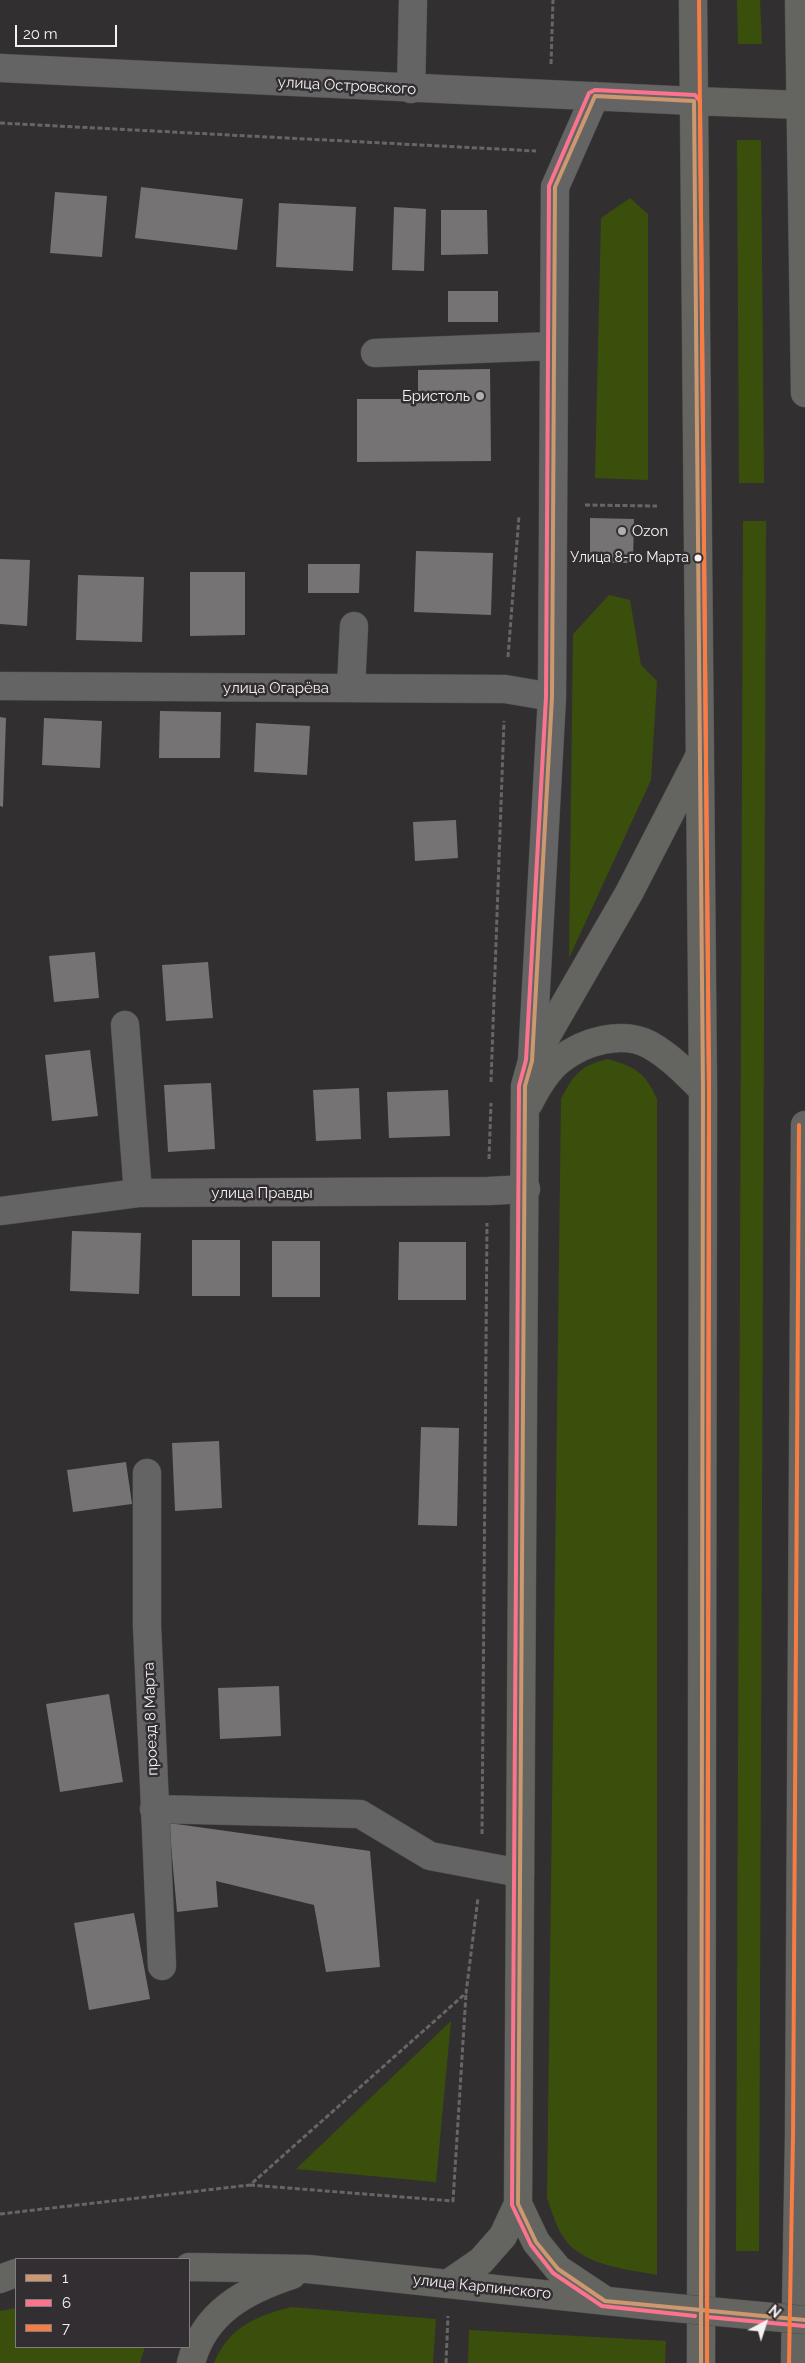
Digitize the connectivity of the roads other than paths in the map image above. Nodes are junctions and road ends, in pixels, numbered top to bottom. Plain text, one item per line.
1 (413, 0) edge
2 (693, 0) edge
3 (799, 0) edge
4 (0, 68) edge
5 (411, 89) junction
6 (595, 96) junction
7 (694, 101) junction
8 (801, 105) junction
9 (553, 346) junction
10 (375, 353) dead end
11 (805, 393) edge
12 (354, 626) dead end
13 (0, 686) edge
14 (351, 688) junction
15 (552, 697) junction
16 (701, 753) junction
17 (125, 1025) dead end
18 (532, 1061) junction
19 (704, 1090) junction
20 (526, 1109) junction
21 (805, 1125) edge
22 (526, 1188) junction
23 (138, 1194) junction
24 (0, 1212) edge
25 (147, 1473) dead end
26 (154, 1809) junction
27 (520, 1873) junction
28 (162, 1966) dead end
29 (518, 2204) junction
30 (190, 2267) edge
31 (308, 2269) junction
32 (15, 2273) edge
33 (0, 2279) edge
34 (449, 2295) junction
35 (605, 2301) junction
36 (805, 2320) edge
37 (191, 2363) edge
38 (700, 2363) edge
39 (795, 2363) edge

1 - 5 street
2 - 7 main road
3 - 8 main road
4 - 5 street, улица Островского
5 - 6 street, улица Островского
6 - 7 street, улица Островского
6 - 9 street
7 - 8 main road
7 - 16 main road
8 - 11 main road
9 - 10 street
9 - 15 street
12 - 14 street
13 - 14 street, улица Огарёва
14 - 15 street, улица Огарёва
15 - 18 street
16 - 18 main road
16 - 19 main road
17 - 23 street
18 - 20 main road
19 - 20 main road
19 - 38 main road
20 - 22 main road
21 - 39 main road
22 - 23 street, улица Правды
22 - 27 main road
23 - 24 street, улица Правды
25 - 26 street, проезд 8 Марта
26 - 27 street
26 - 28 street, проезд 8 Марта
27 - 29 main road
29 - 34 main road
29 - 35 main road
30 - 31 main road, улица Карпинского
31 - 34 main road, улица Карпинского
31 - 37 main road
32 - 33 main road
34 - 35 main road, улица Карпинского
35 - 36 main road, улица Карпинского, bridge

